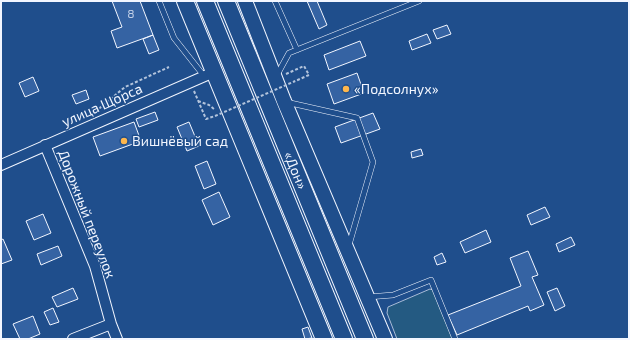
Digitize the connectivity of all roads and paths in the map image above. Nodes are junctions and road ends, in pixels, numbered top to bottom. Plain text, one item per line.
1 (159, 1) edge
2 (185, 1) edge
3 (205, 1) edge
4 (226, 1) edge
5 (245, 1) edge
6 (275, 1) edge
7 (418, 1) edge
8 (297, 50) junction
9 (169, 68) dead end
10 (209, 74) junction
11 (279, 79) junction
12 (190, 82) junction
13 (287, 102) junction
14 (91, 116) dead end
15 (46, 145) junction
16 (1, 165) edge
17 (347, 250) junction
18 (368, 297) junction
19 (111, 324) junction
20 (73, 339) edge
21 (117, 339) edge
22 (324, 339) edge
23 (344, 339) edge
24 (365, 339) edge
25 (385, 339) edge
26 (455, 339) edge

1 - 10 lane
2 - 10 highway
3 - 23 highway, «Дон»
4 - 24 highway, «Дон»
5 - 11 main road
6 - 8 lane
7 - 8 lane
8 - 11 lane
9 - 14 path
10 - 12 street, улица Щорса
10 - 22 highway
11 - 12 path, bridge
11 - 13 main road
11 - 13 path
12 - 15 street, улица Щорса
13 - 17 main road
13 - 17 lane
15 - 16 street, улица Щорса
15 - 19 street, Дорожный переулок
17 - 18 main road
18 - 25 main road
18 - 26 lane
19 - 20 street
19 - 21 street, Дорожный переулок

